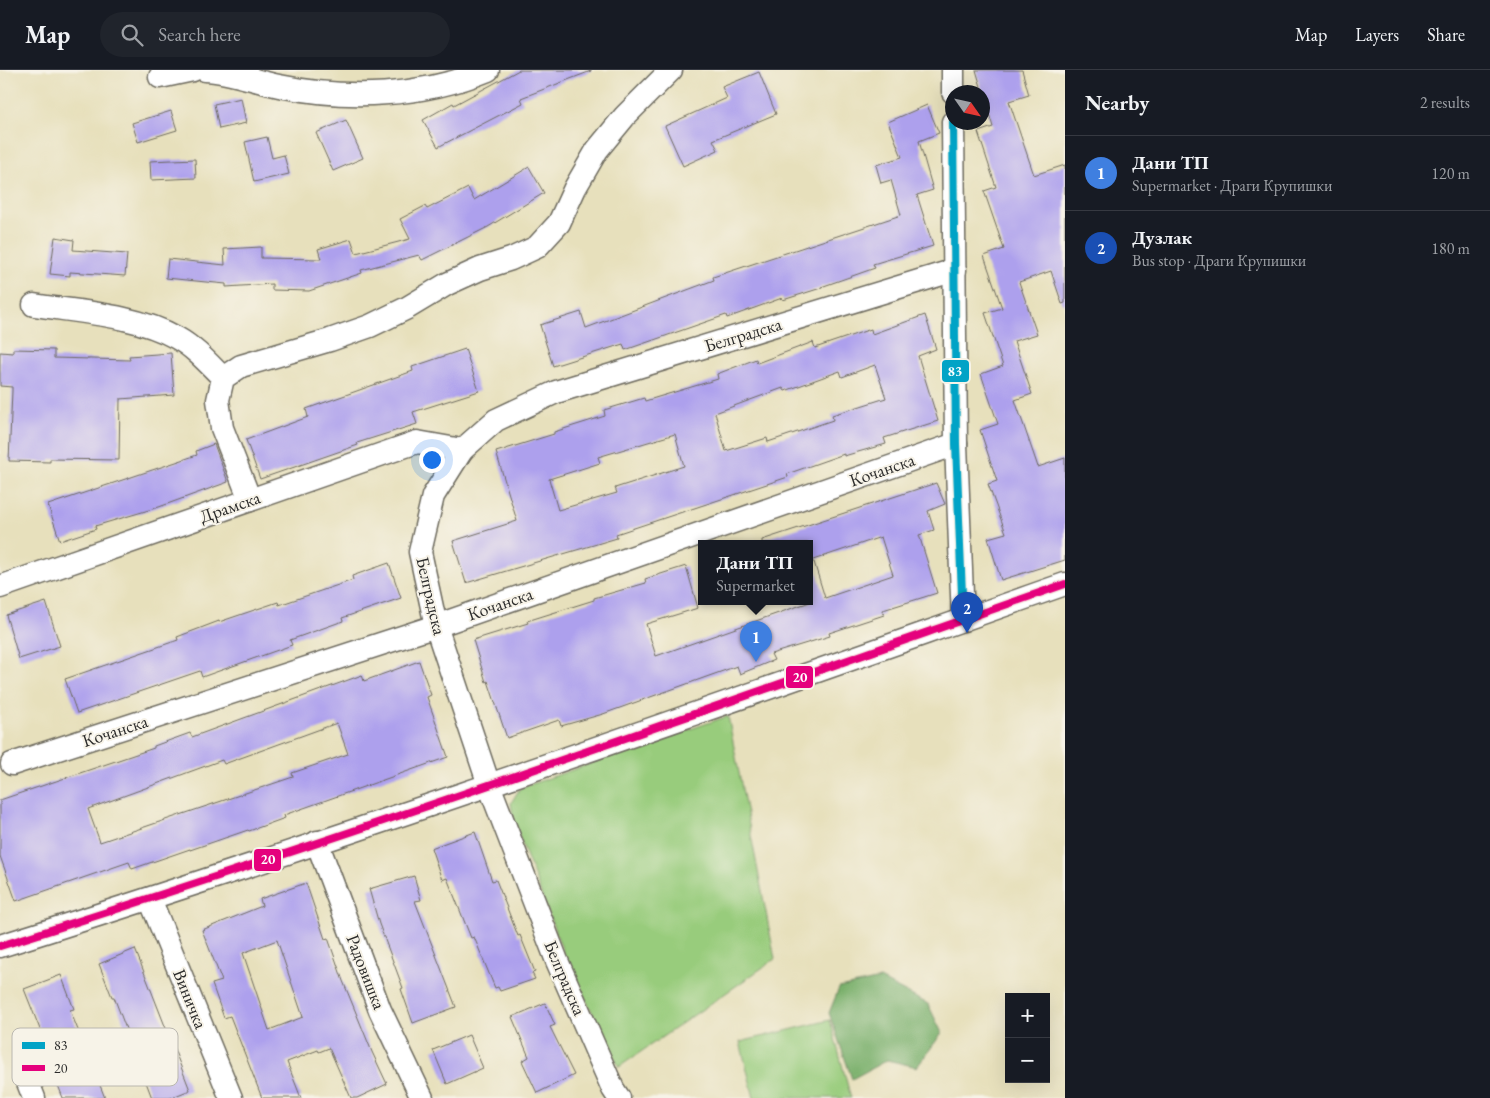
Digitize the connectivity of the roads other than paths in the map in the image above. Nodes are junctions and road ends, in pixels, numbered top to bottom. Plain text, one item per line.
1 (193, 70) edge
2 (204, 70) edge
3 (488, 70) edge
4 (671, 70) edge
5 (953, 70) edge
6 (160, 77) dead end
7 (953, 85) edge
8 (953, 130) edge
9 (956, 270) junction
10 (34, 305) dead end
11 (224, 378) junction
12 (956, 444) junction
13 (462, 450) junction
14 (250, 500) junction
15 (1065, 584) edge
16 (0, 587) edge
17 (964, 620) junction
18 (436, 626) junction
19 (12, 764) dead end
20 (489, 785) junction
21 (317, 842) junction
22 (150, 899) junction
23 (0, 946) edge
24 (29, 1086) edge
25 (611, 1095) edge
26 (34, 1098) edge
27 (231, 1098) edge
28 (422, 1098) edge

1 - 6 street
2 - 3 street
4 - 11 street
5 - 7 street
8 - 9 street
9 - 12 street
9 - 13 street, Белградска
10 - 11 street
11 - 14 street
12 - 17 street
12 - 18 street, Кочанска
13 - 14 street, Драмска
13 - 18 street, Белградска
14 - 16 street, Драмска
15 - 17 street
17 - 20 street
18 - 19 street, Кочанска
18 - 20 street, Белградска
20 - 21 street
20 - 25 street, Белградска
21 - 22 street
21 - 28 street, Радовишка
22 - 23 street
22 - 27 street, Виничка
24 - 26 street

